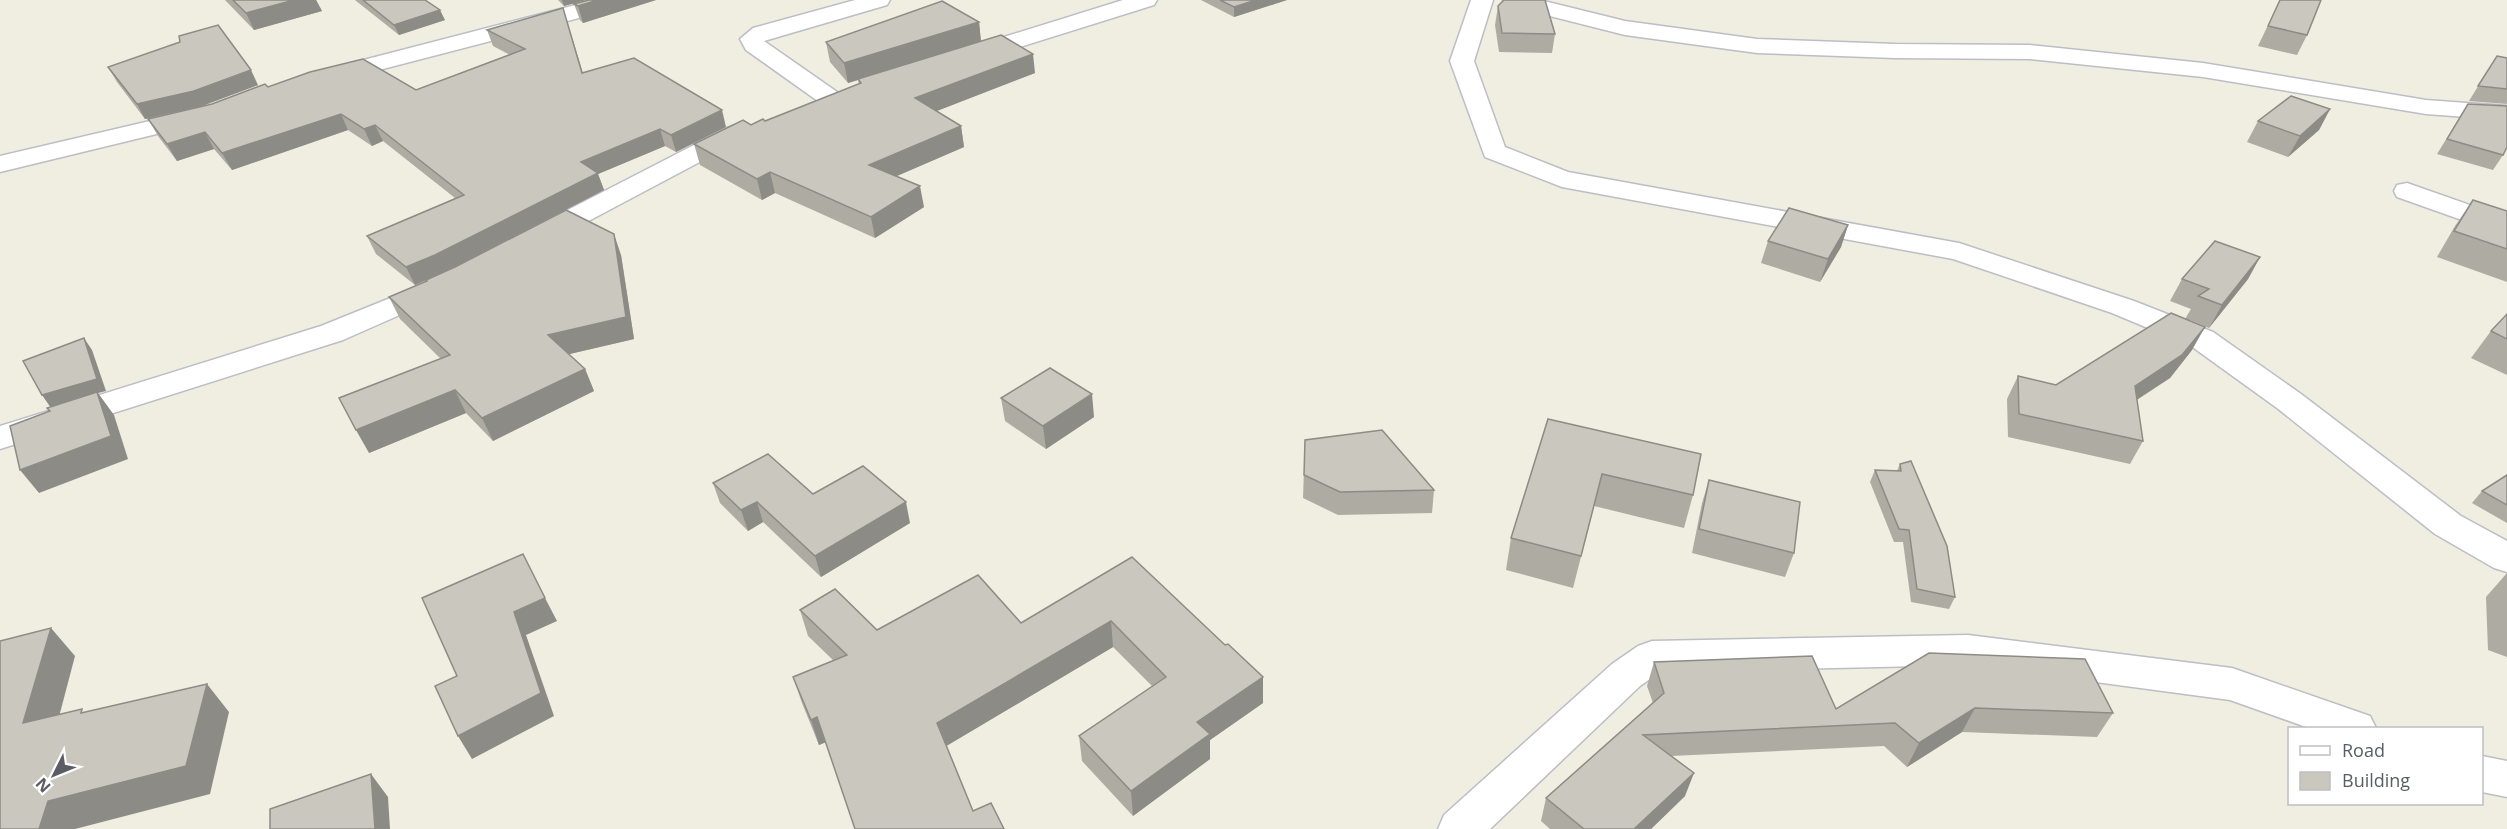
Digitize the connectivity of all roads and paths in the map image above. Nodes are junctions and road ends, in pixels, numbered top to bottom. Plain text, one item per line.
1 (621, 0) edge
2 (879, 0) edge
3 (1146, 0) edge
4 (1482, 0) edge
5 (1514, 0) edge
6 (944, 63) edge
7 (2320, 68) dead end
8 (312, 81) edge
9 (2426, 107) junction
10 (223, 109) edge
11 (797, 110) edge
12 (2507, 113) edge
13 (764, 122) edge
14 (0, 164) edge
15 (2407, 191) dead end
16 (2507, 228) edge
17 (515, 249) edge
18 (454, 281) edge
19 (0, 438) edge
20 (2507, 558) edge
21 (2350, 727) edge
22 (2483, 774) edge
23 (2507, 779) edge
24 (1460, 829) edge

1 - 8 street
2 - 11 street
3 - 6 street
4 - 20 street
5 - 9 street
7 - 9 street
9 - 12 street
10 - 14 street
13 - 17 street
15 - 16 street
18 - 19 street
21 - 24 street
22 - 23 street

